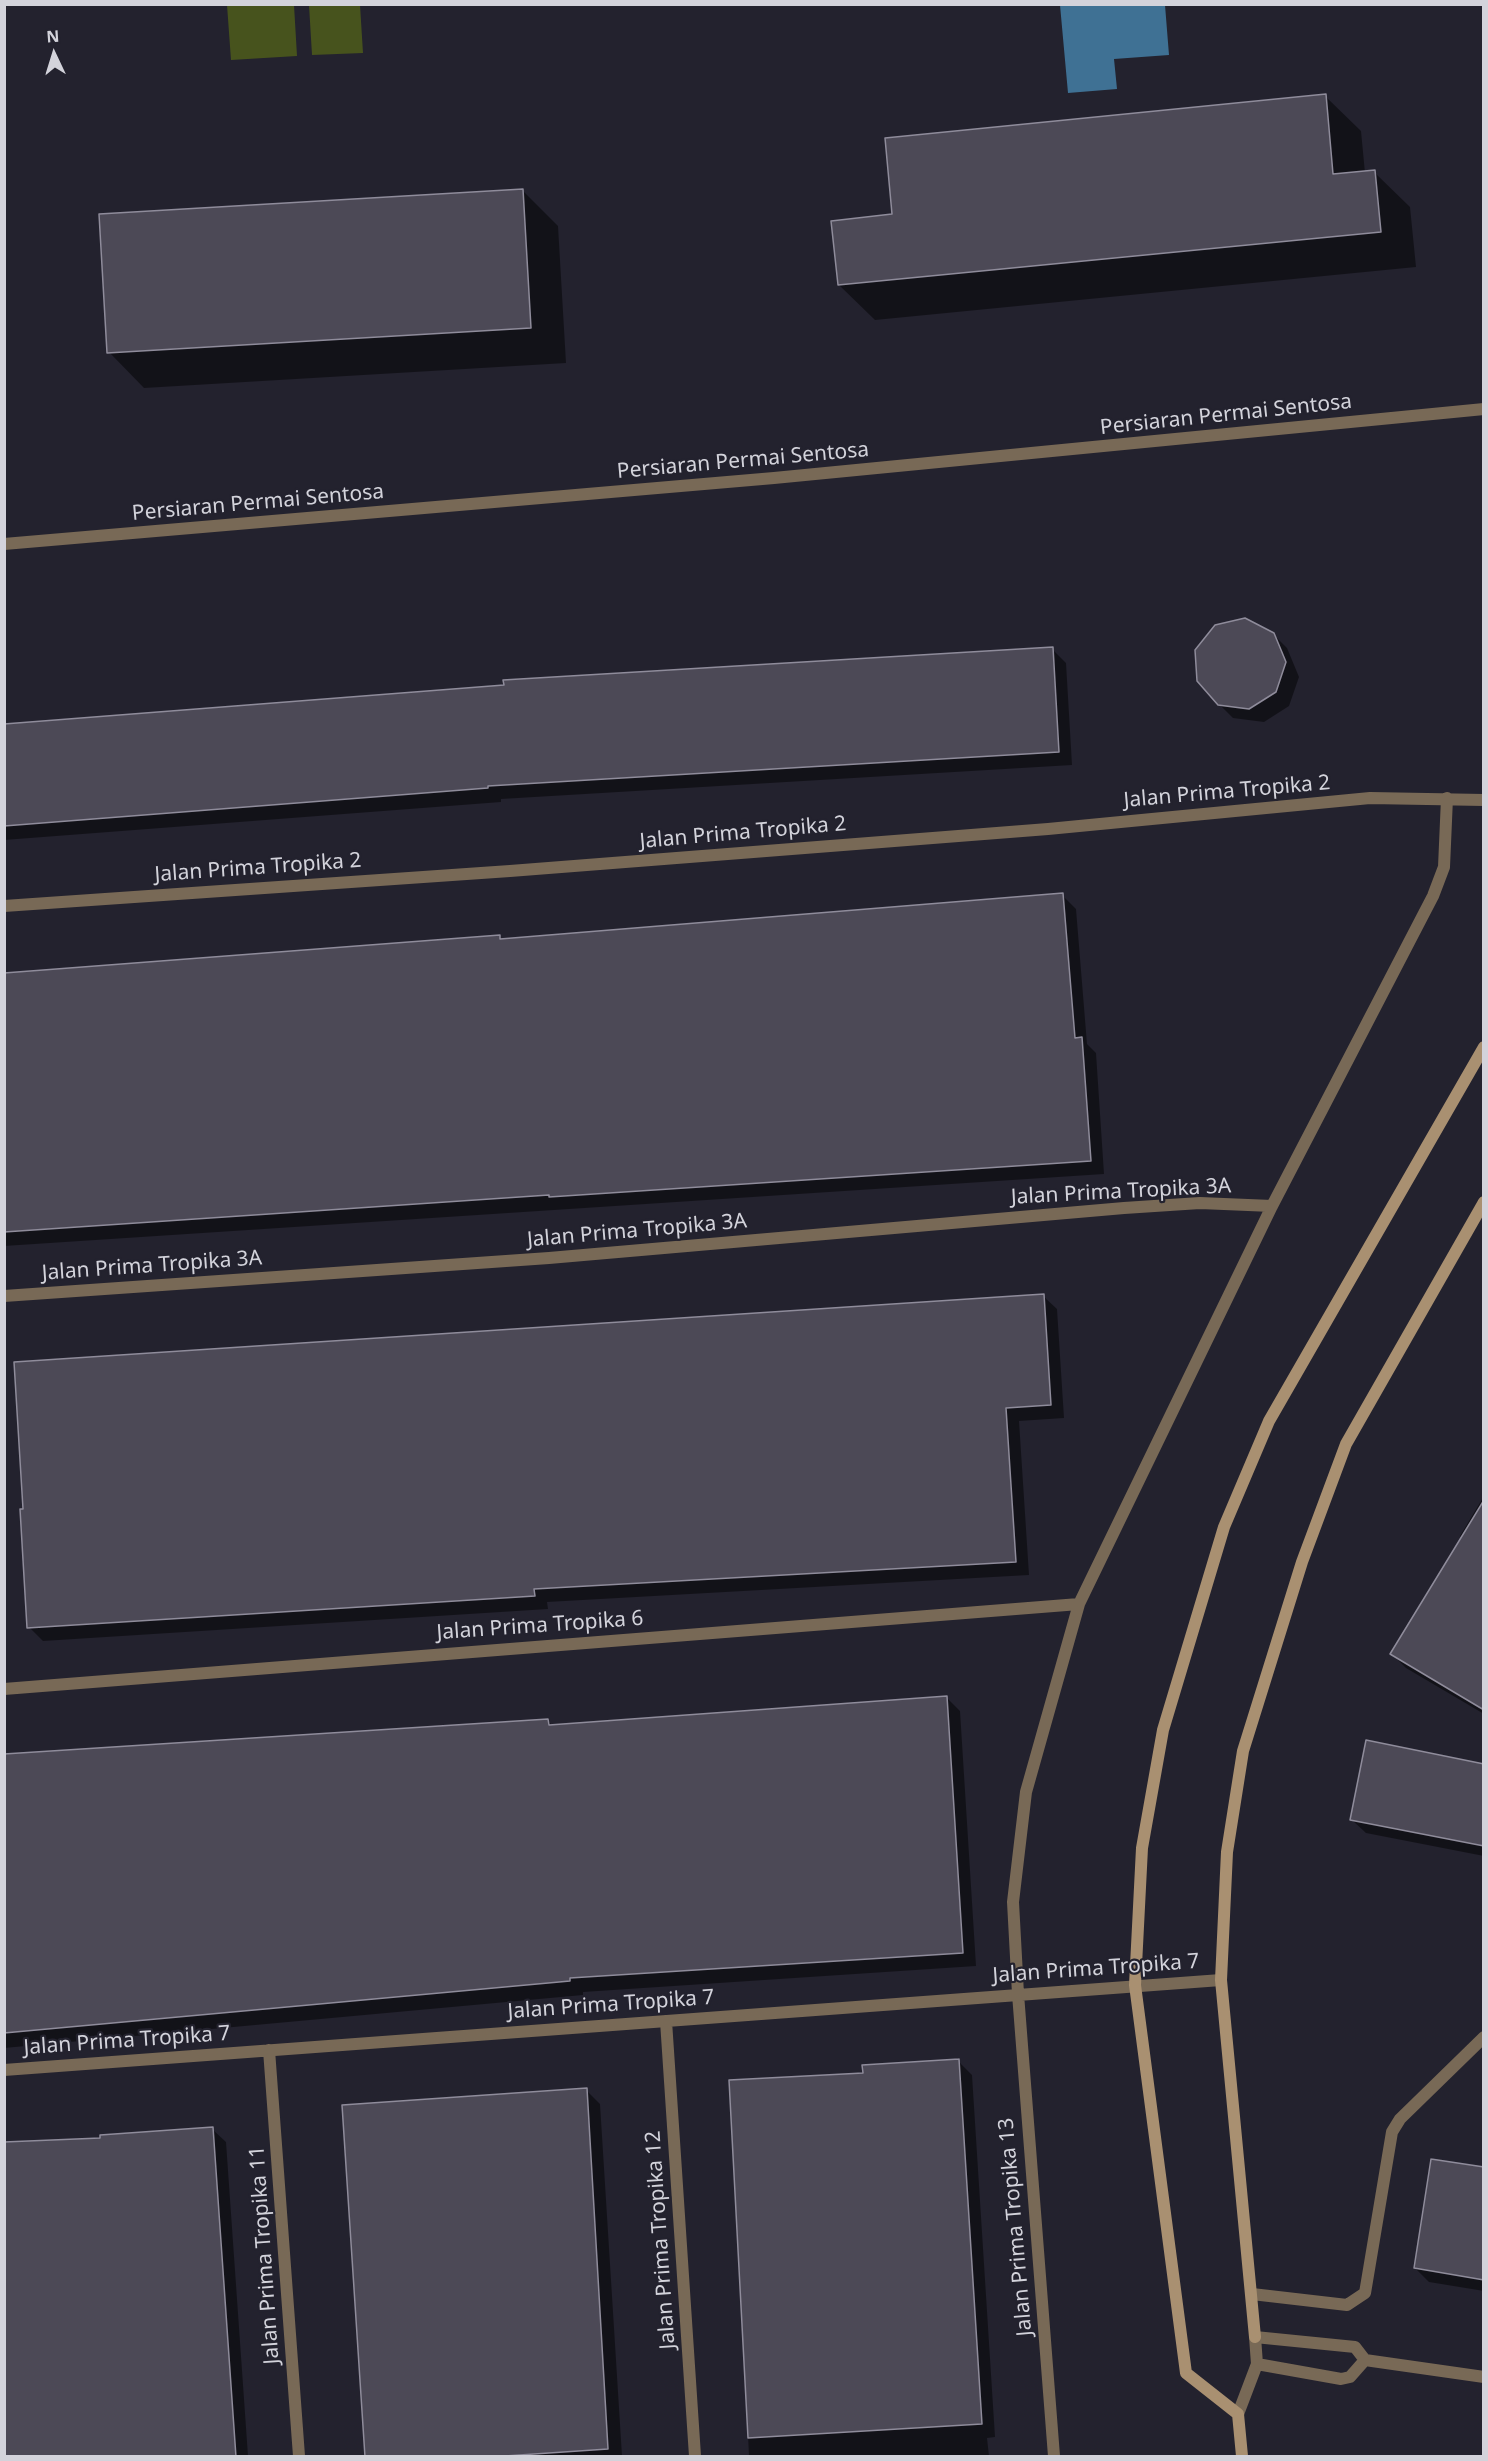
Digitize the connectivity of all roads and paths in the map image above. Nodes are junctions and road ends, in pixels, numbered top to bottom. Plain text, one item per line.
1 (1484, 409) edge
2 (4, 544) edge
3 (1447, 798) junction
4 (1484, 800) edge
5 (4, 906) edge
6 (1484, 1047) edge
7 (1484, 1202) edge
8 (1272, 1206) junction
9 (4, 1296) edge
10 (1079, 1604) junction
11 (4, 1689) edge
12 (1221, 1980) junction
13 (1135, 1985) junction
14 (1018, 1994) junction
15 (666, 2020) junction
16 (1484, 2037) edge
17 (269, 2050) junction
18 (4, 2070) edge
19 (1251, 2294) junction
20 (1254, 2337) junction
21 (1365, 2360) junction
22 (1257, 2364) junction
23 (1484, 2377) edge
24 (1238, 2414) junction
25 (300, 2457) edge
26 (695, 2457) edge
27 (1054, 2457) edge
28 (1242, 2457) edge

1 - 2 street, Persiaran Permai Sentosa
3 - 4 street, Jalan Prima Tropika 2
3 - 5 street, Jalan Prima Tropika 2
3 - 8 street, Jalan Prima Tropika 13
6 - 13 street
7 - 12 street
8 - 9 street, Jalan Prima Tropika 3A
8 - 10 street, Jalan Prima Tropika 13
10 - 11 street, Jalan Prima Tropika 6
10 - 14 street, Jalan Prima Tropika 13
12 - 13 street, Jalan Prima Tropika 7
12 - 19 street
13 - 14 street, Jalan Prima Tropika 7
13 - 24 street
14 - 15 street, Jalan Prima Tropika 7
14 - 27 street, Jalan Prima Tropika 13
15 - 17 street, Jalan Prima Tropika 7
15 - 26 street, Jalan Prima Tropika 12
16 - 19 street
17 - 18 street, Jalan Prima Tropika 7
17 - 25 street, Jalan Prima Tropika 11
19 - 20 street
20 - 21 street
20 - 22 street
21 - 22 street
21 - 23 street
22 - 24 street
24 - 28 street

